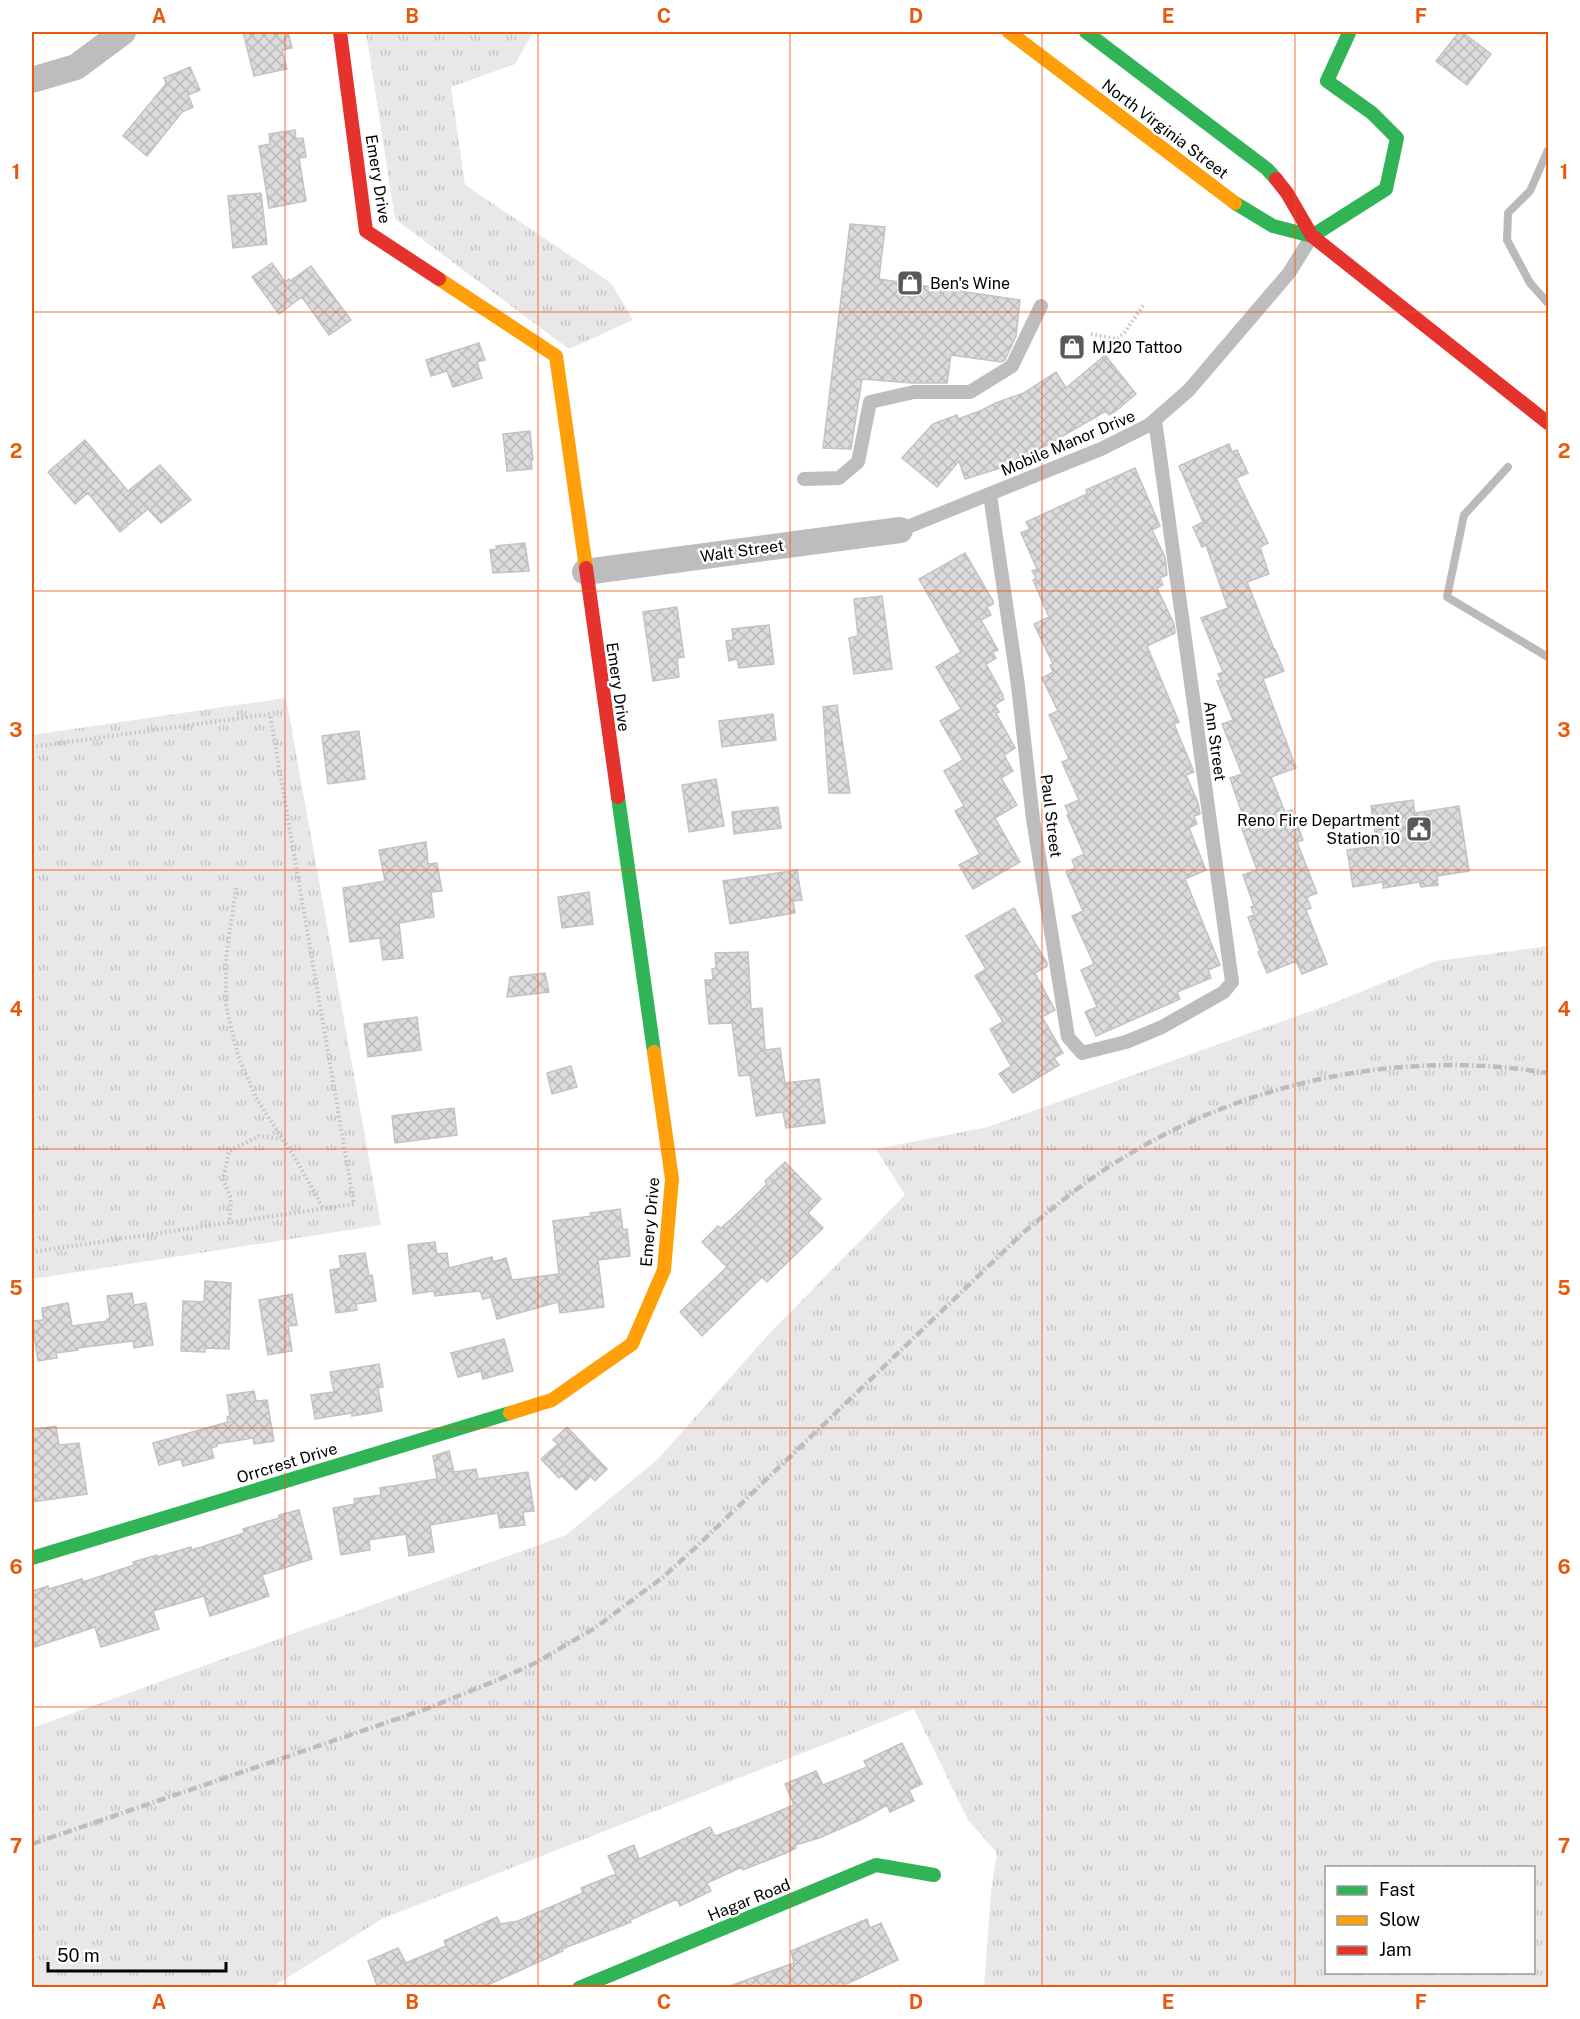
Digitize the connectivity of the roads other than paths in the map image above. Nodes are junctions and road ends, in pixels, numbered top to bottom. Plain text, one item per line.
1 (123, 32) edge
2 (340, 32) edge
3 (1009, 32) edge
4 (1086, 32) edge
5 (1349, 33) edge
6 (32, 80) edge
7 (1312, 236) junction
8 (1041, 306) dead end
9 (1155, 420) junction
10 (1548, 423) edge
11 (804, 479) dead end
12 (990, 495) junction
13 (900, 530) joint
14 (585, 572) junction
15 (1162, 1027) joint
16 (552, 1400) joint
17 (32, 1558) edge
18 (934, 1875) dead end
19 (579, 1988) edge

1 - 6 street
2 - 14 street, Emery Drive
3 - 7 street, North Virginia Street
4 - 7 street, North Virginia Street
5 - 7 street
7 - 9 lane, Mobile Manor Drive
7 - 10 street, North Virginia Street
8 - 11 lane
9 - 12 lane, Mobile Manor Drive
9 - 15 lane, Ann Street
12 - 13 lane, Mobile Manor Drive
12 - 15 lane, Paul Street
13 - 14 street, Walt Street
14 - 16 street, Emery Drive
16 - 17 street, Orrcrest Drive
18 - 19 street, Hagar Road

